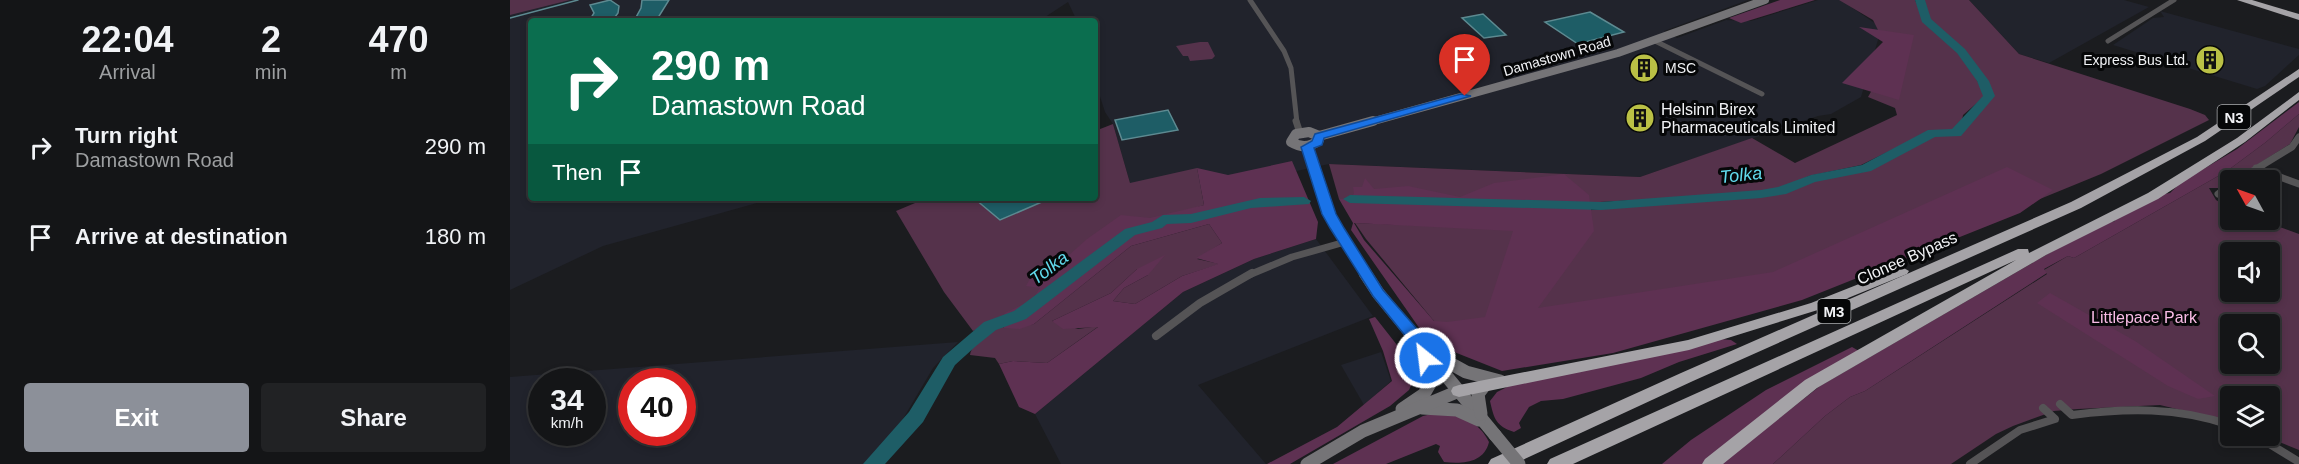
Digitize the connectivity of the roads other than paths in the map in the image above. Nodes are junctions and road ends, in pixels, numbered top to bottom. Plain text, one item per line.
1 (1250, 0) edge
2 (1765, 0) edge
3 (2174, 0) edge
4 (2242, 0) edge
5 (2299, 17) edge
6 (1655, 41) junction
7 (2108, 41) dead end
8 (2299, 72) edge
9 (1762, 94) dead end
10 (2299, 95) edge
11 (1300, 133) junction
12 (1319, 136) junction
13 (2299, 137) edge
14 (1307, 147) junction
15 (2167, 158) junction
16 (2256, 168) junction
17 (2253, 170) edge
18 (2177, 179) junction
19 (2299, 184) edge
20 (1345, 242) junction
21 (1156, 336) dead end
22 (1418, 341) junction
23 (1502, 382) junction
24 (1485, 385) junction
25 (1459, 391) junction
26 (2060, 404) dead end
27 (1417, 408) junction
28 (2043, 408) dead end
29 (1484, 422) junction
30 (2220, 422) edge
31 (1363, 431) junction
32 (2273, 446) edge
33 (2299, 462) edge
34 (1307, 464) edge
35 (1497, 464) edge
36 (1519, 464) edge
37 (1556, 464) edge
38 (1711, 464) edge
39 (1970, 464) edge

1 - 11 street
2 - 6 street, Damastown Road
3 - 7 street
4 - 5 highway
6 - 9 street
6 - 12 street, Damastown Road
8 - 15 highway, N3
10 - 18 highway, N3
11 - 12 street
11 - 14 street
12 - 14 street
13 - 16 street
14 - 20 street
15 - 23 highway
15 - 35 highway, Clonee Bypass / M3
16 - 17 street
16 - 19 street
18 - 37 highway, M3
18 - 38 highway
20 - 21 street
20 - 22 street
22 - 23 street
22 - 25 street
22 - 31 street
23 - 24 highway
24 - 25 highway
24 - 29 street
25 - 27 street
25 - 29 street
26 - 30 street
27 - 29 street
27 - 31 street
28 - 39 street
29 - 36 street, bridge
31 - 34 street
32 - 33 street

